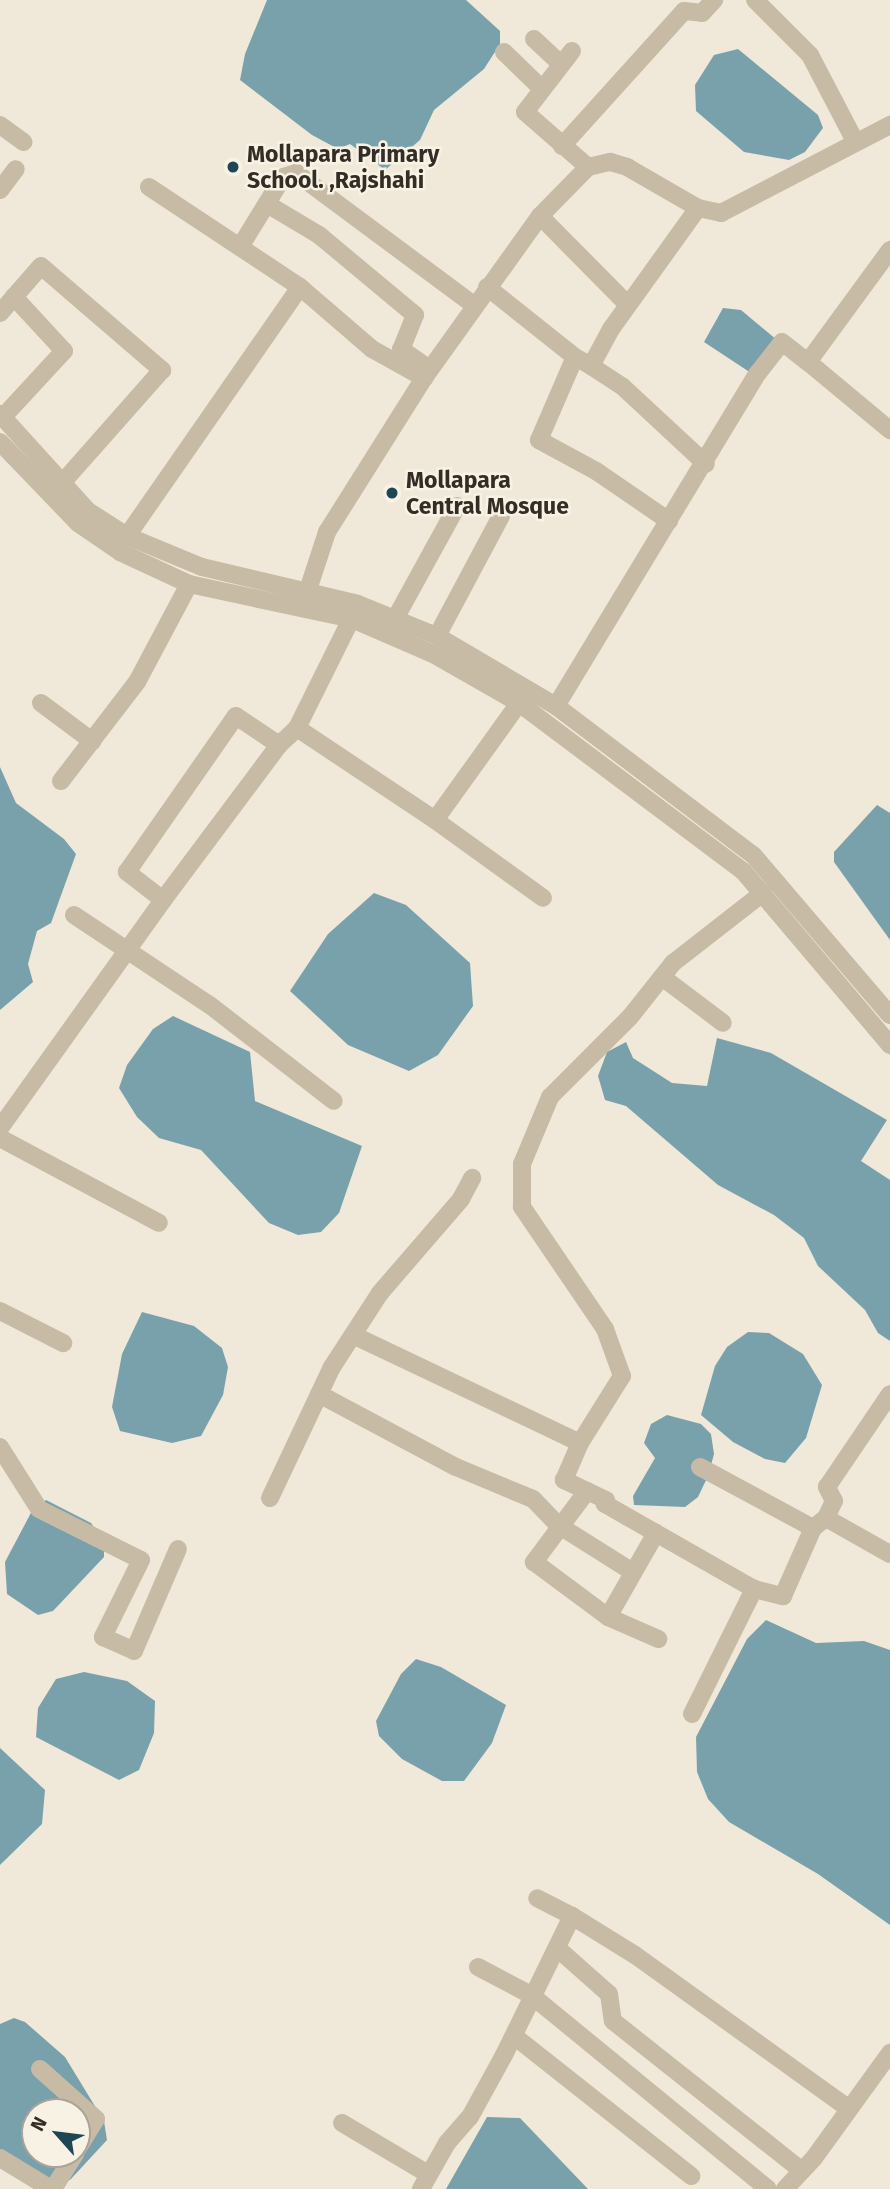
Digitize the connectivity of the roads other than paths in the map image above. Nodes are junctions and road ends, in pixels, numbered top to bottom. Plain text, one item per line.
1 (715, 0) edge
2 (755, 0) edge
3 (534, 39) dead end
4 (504, 52) dead end
5 (541, 88) junction
6 (0, 125) edge
7 (890, 125) edge
8 (855, 141) junction
9 (23, 142) dead end
10 (562, 146) junction
11 (588, 167) junction
12 (16, 169) dead end
13 (149, 187) dead end
14 (0, 190) edge
15 (267, 204) junction
16 (698, 208) junction
17 (540, 216) junction
18 (240, 247) junction
19 (890, 250) edge
20 (300, 287) junction
21 (487, 287) junction
22 (14, 297) junction
23 (474, 305) junction
24 (628, 305) junction
25 (0, 313) edge
26 (583, 362) junction
27 (808, 362) junction
28 (427, 374) junction
29 (2, 416) edge
30 (890, 430) edge
31 (0, 442) edge
32 (706, 464) junction
33 (62, 483) junction
34 (457, 506) dead end
35 (501, 516) dead end
36 (669, 521) junction
37 (127, 536) junction
38 (190, 584) junction
39 (307, 589) junction
40 (303, 609) junction
41 (355, 612) junction
42 (395, 619) junction
43 (437, 636) junction
44 (41, 703) dead end
45 (519, 703) junction
46 (556, 706) junction
47 (297, 728) junction
48 (92, 741) junction
49 (279, 745) junction
50 (61, 781) dead end
51 (435, 820) junction
52 (763, 893) junction
53 (543, 898) dead end
54 (163, 900) junction
55 (74, 915) dead end
56 (129, 950) junction
57 (662, 977) junction
58 (890, 1015) edge
59 (723, 1023) dead end
60 (890, 1045) edge
61 (334, 1101) dead end
62 (0, 1128) edge
63 (0, 1138) edge
64 (472, 1178) dead end
65 (159, 1223) dead end
66 (0, 1311) edge
67 (355, 1336) junction
68 (62, 1343) dead end
69 (319, 1394) junction
70 (890, 1395) edge
71 (580, 1443) junction
72 (0, 1447) edge
73 (700, 1467) dead end
74 (587, 1491) junction
75 (270, 1497) dead end
76 (820, 1523) junction
77 (558, 1525) junction
78 (656, 1533) junction
79 (178, 1549) dead end
80 (890, 1554) edge
81 (633, 1572) junction
82 (754, 1589) junction
83 (608, 1617) junction
84 (658, 1639) dead end
85 (692, 1714) dead end
86 (537, 1898) dead end
87 (572, 1916) junction
88 (557, 1948) junction
89 (478, 1967) dead end
90 (531, 1995) junction
91 (514, 2036) junction
92 (890, 2053) edge
93 (40, 2069) dead end
94 (72, 2098) edge
95 (848, 2108) junction
96 (342, 2123) dead end
97 (0, 2158) edge
98 (66, 2168) edge
99 (802, 2171) junction
100 (691, 2176) dead end
101 (425, 2182) edge
102 (52, 2189) edge
103 (768, 2189) edge
104 (785, 2189) edge

1 - 10 street
2 - 8 street
3 - 5 street
4 - 5 street
5 - 10 street
6 - 9 street
7 - 8 street
8 - 16 street
10 - 11 street
11 - 16 street
11 - 17 street
12 - 14 street
13 - 18 street
15 - 18 street
15 - 23 street
15 - 28 street
16 - 24 street
17 - 21 street
17 - 24 street
18 - 20 street
19 - 27 street
20 - 28 street
20 - 37 street
21 - 23 street
21 - 26 street
22 - 25 street
22 - 29 street
22 - 33 street
23 - 28 street
24 - 26 street
26 - 32 street
26 - 36 street
27 - 30 street
27 - 32 street
28 - 39 street
29 - 33 street
31 - 38 street
32 - 36 street
33 - 37 street
34 - 42 street
35 - 43 street
36 - 46 street
37 - 39 street
38 - 40 street
38 - 48 street
39 - 40 street
39 - 41 street
40 - 41 street
41 - 42 street
41 - 45 street
41 - 47 street
42 - 43 street
43 - 46 street
44 - 48 street
45 - 51 street
45 - 52 street
46 - 58 street
47 - 49 street
47 - 51 street
48 - 50 street
49 - 54 street
49 - 54 street
51 - 53 street
52 - 57 street
52 - 60 street
54 - 56 street
55 - 56 street
56 - 61 street
56 - 62 street
57 - 59 street
57 - 71 street
63 - 65 street
64 - 67 street
66 - 68 street
67 - 69 street
67 - 71 street
69 - 75 street
69 - 77 street
70 - 76 street
71 - 74 street
72 - 79 street
73 - 76 street
74 - 77 street
74 - 78 street
76 - 80 street
76 - 82 street
77 - 81 street
77 - 83 street
78 - 81 street
78 - 82 street
81 - 83 street
82 - 85 street
83 - 84 street
86 - 87 street
87 - 88 street
87 - 95 street
88 - 90 street
88 - 99 street
89 - 90 street
90 - 91 street
90 - 103 street
91 - 100 street
91 - 101 street
92 - 95 street
93 - 94 street
95 - 99 street
96 - 101 street
97 - 102 street
98 - 102 street
99 - 104 street

